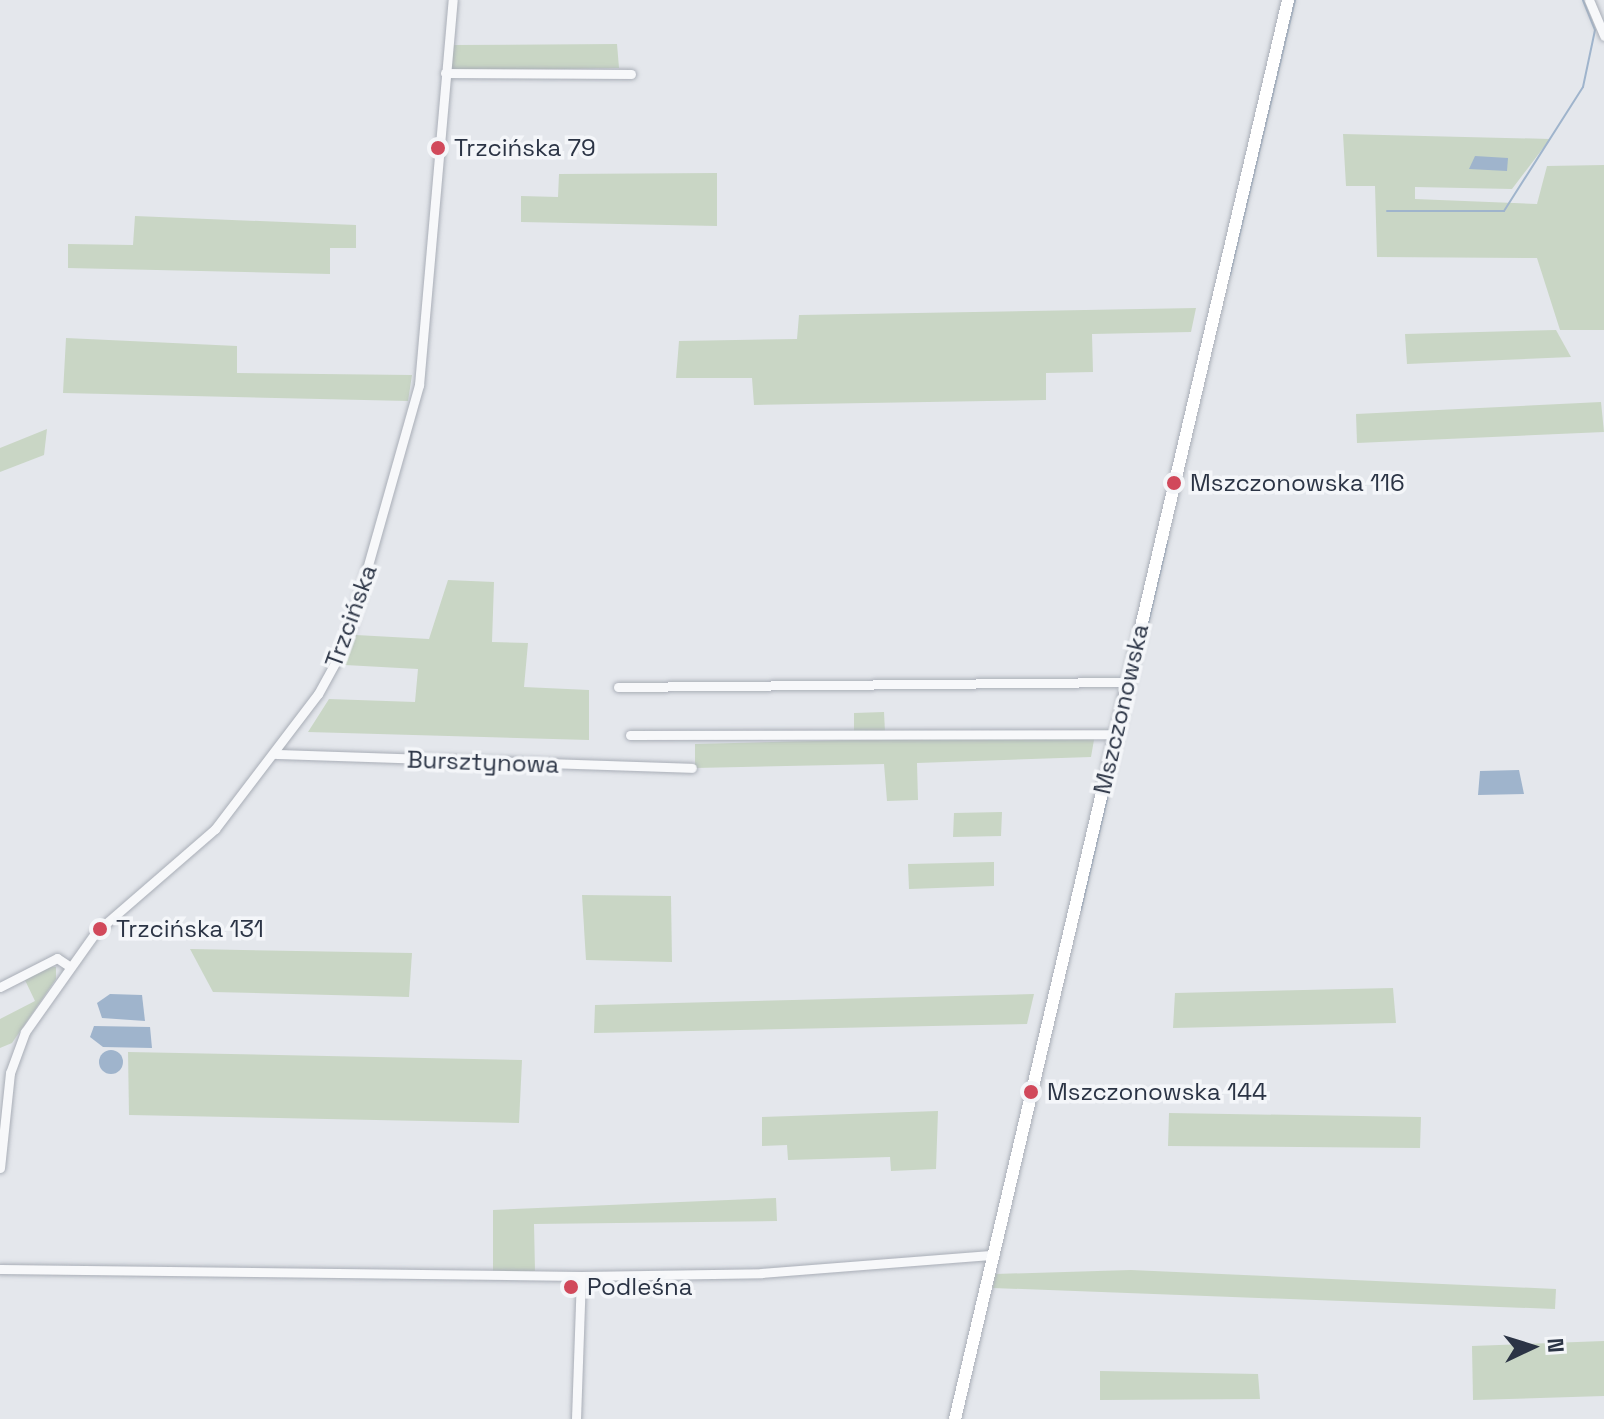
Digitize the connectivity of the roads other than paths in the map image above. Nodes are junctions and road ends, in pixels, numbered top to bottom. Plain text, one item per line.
1 (453, 0) edge
2 (1288, 0) edge
3 (1589, 0) edge
4 (1604, 36) edge
5 (445, 73) junction
6 (631, 74) dead end
7 (1128, 682) junction
8 (618, 687) dead end
9 (1116, 734) junction
10 (630, 735) dead end
11 (275, 754) junction
12 (692, 768) dead end
13 (69, 966) junction
14 (0, 987) edge
15 (5, 1073) edge
16 (0, 1168) edge
17 (992, 1255) junction
18 (0, 1269) edge
19 (581, 1276) junction
20 (576, 1419) edge
21 (955, 1419) edge

1 - 5 street, Trzcińska
2 - 7 main road, Mszczonowska
3 - 4 street
5 - 6 street
5 - 11 street, Trzcińska
7 - 8 street
7 - 9 main road, Mszczonowska
9 - 10 street
9 - 17 main road, Mszczonowska
11 - 12 street, Bursztynowa
11 - 13 street, Trzcińska
13 - 14 street
13 - 15 street, Trzcińska
15 - 16 street, Trzcińska
17 - 19 street
17 - 21 main road, Mszczonowska
18 - 19 street
19 - 20 street

